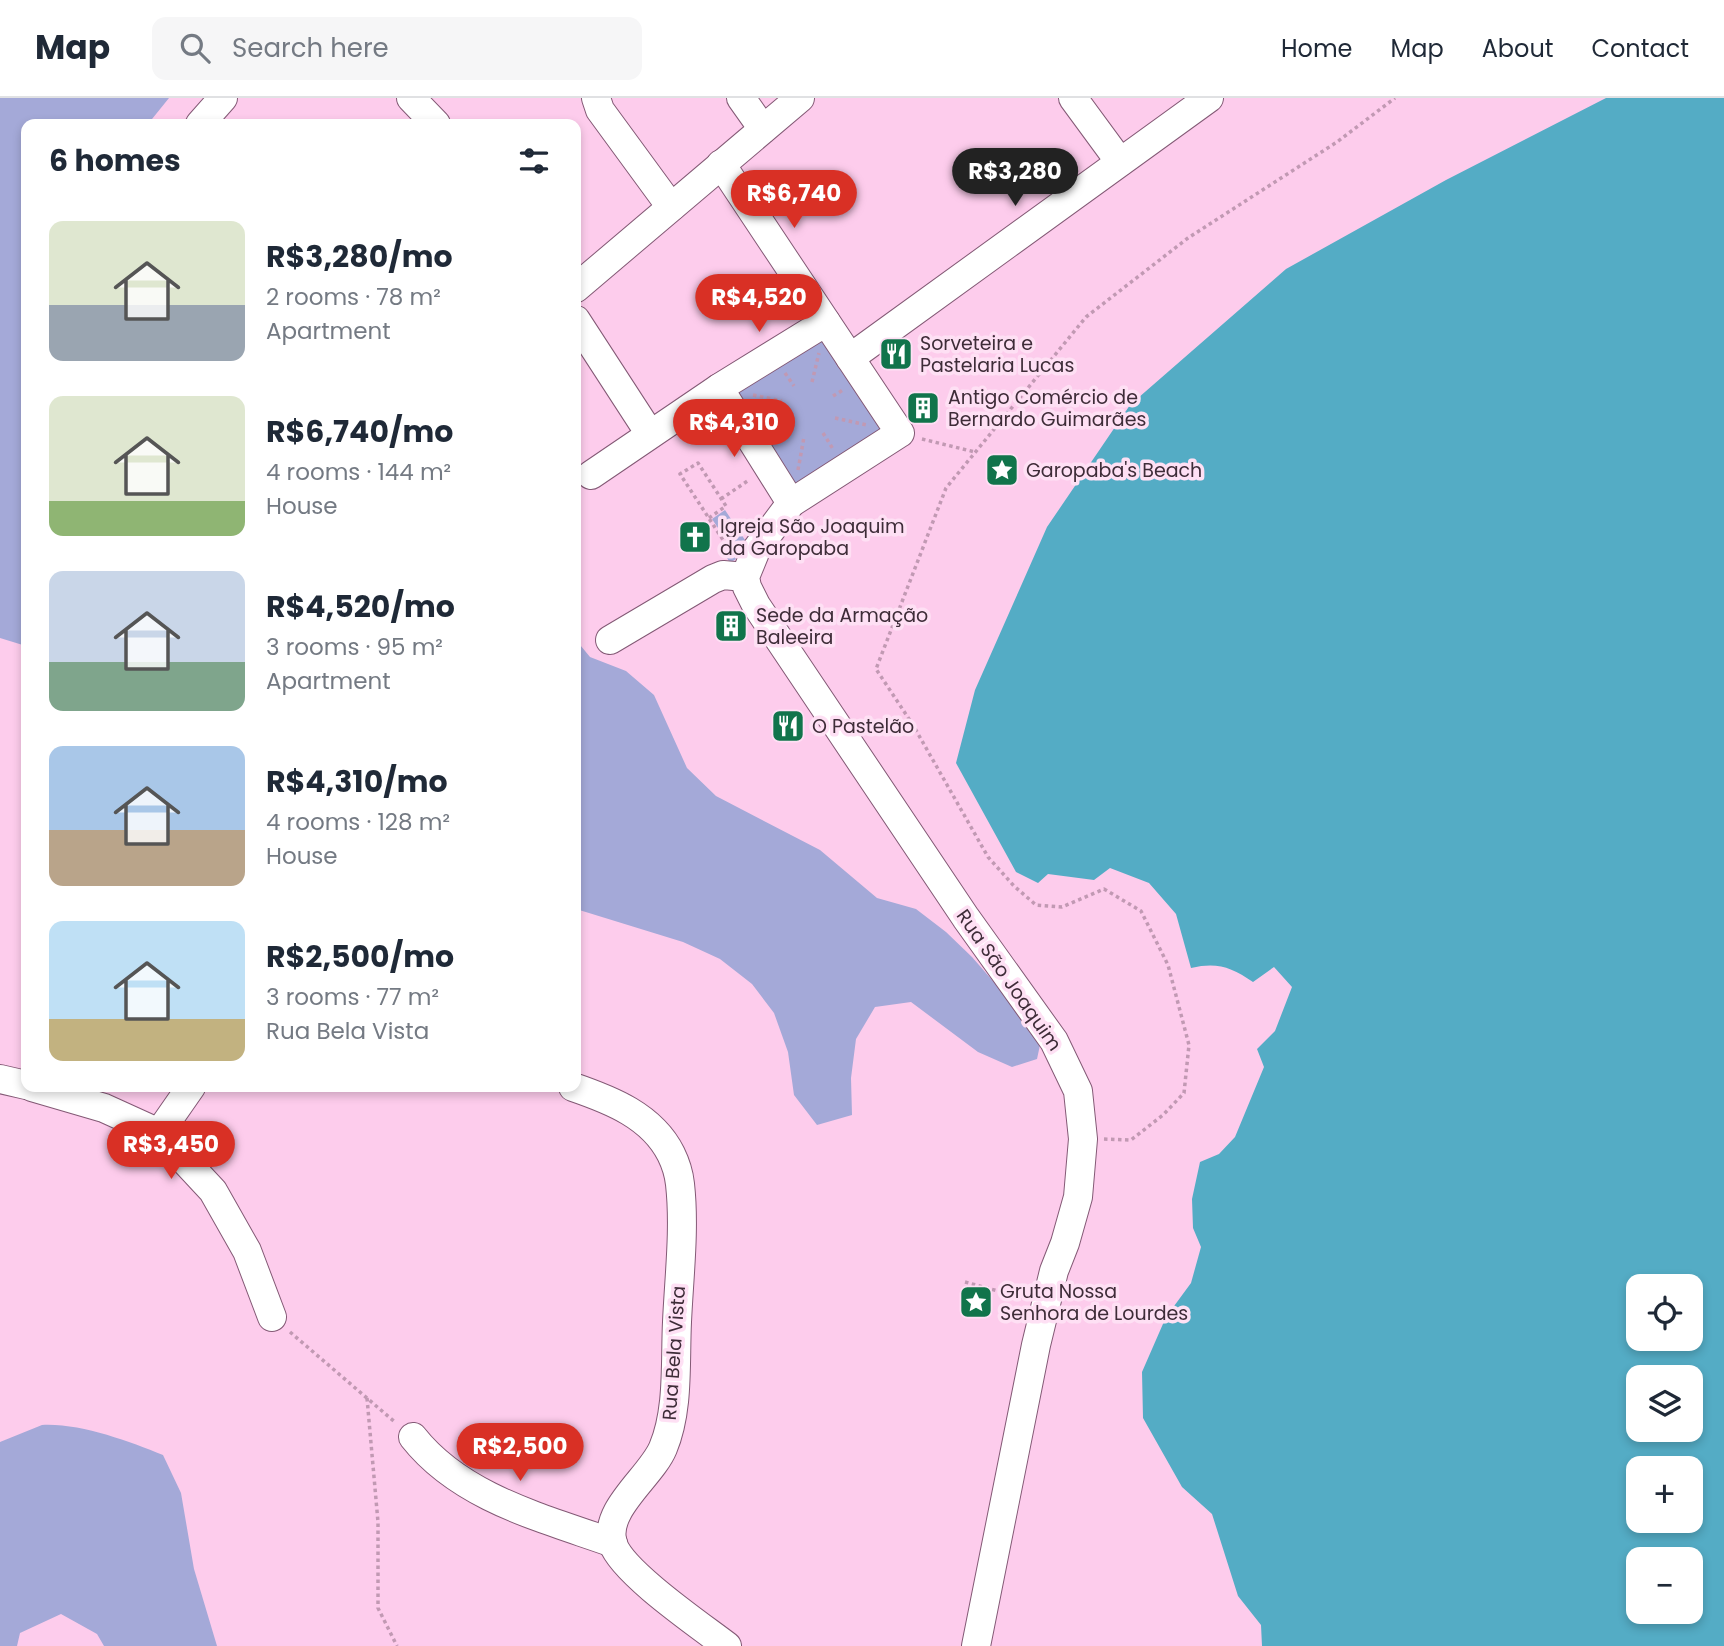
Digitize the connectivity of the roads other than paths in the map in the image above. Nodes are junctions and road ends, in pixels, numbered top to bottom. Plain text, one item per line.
1 (223, 98) edge
2 (411, 98) edge
3 (596, 98) edge
4 (741, 98) edge
5 (800, 98) edge
6 (1073, 98) edge
7 (1209, 98) edge
8 (204, 119) edge
9 (431, 119) edge
10 (764, 129) junction
11 (1120, 162) junction
12 (721, 164) junction
13 (671, 207) junction
14 (581, 284) edge
15 (826, 322) junction
16 (581, 328) edge
17 (850, 358) junction
18 (719, 388) junction
19 (650, 434) junction
20 (591, 475) dead end
21 (791, 503) junction
22 (745, 577) junction
23 (610, 640) dead end
24 (0, 1079) edge
25 (21, 1084) edge
26 (581, 1090) edge
27 (49, 1092) edge
28 (188, 1092) edge
29 (159, 1133) junction
30 (272, 1317) road end
31 (413, 1437) road end
32 (613, 1543) junction
33 (727, 1646) edge
34 (976, 1646) edge

1 - 8 street
2 - 9 street
3 - 13 street
4 - 10 street
5 - 10 street
6 - 11 street
7 - 11 street
10 - 12 street
11 - 17 street
12 - 13 street
12 - 15 street
13 - 14 street
15 - 17 street
15 - 18 street
16 - 19 street
17 - 21 street
18 - 19 street
18 - 21 street
19 - 20 street
21 - 22 street
22 - 23 street
22 - 34 street, Rua São Joaquim
24 - 25 street
26 - 32 street, Rua Bela Vista
27 - 29 street
28 - 29 street
29 - 30 street
31 - 32 street
32 - 33 street

